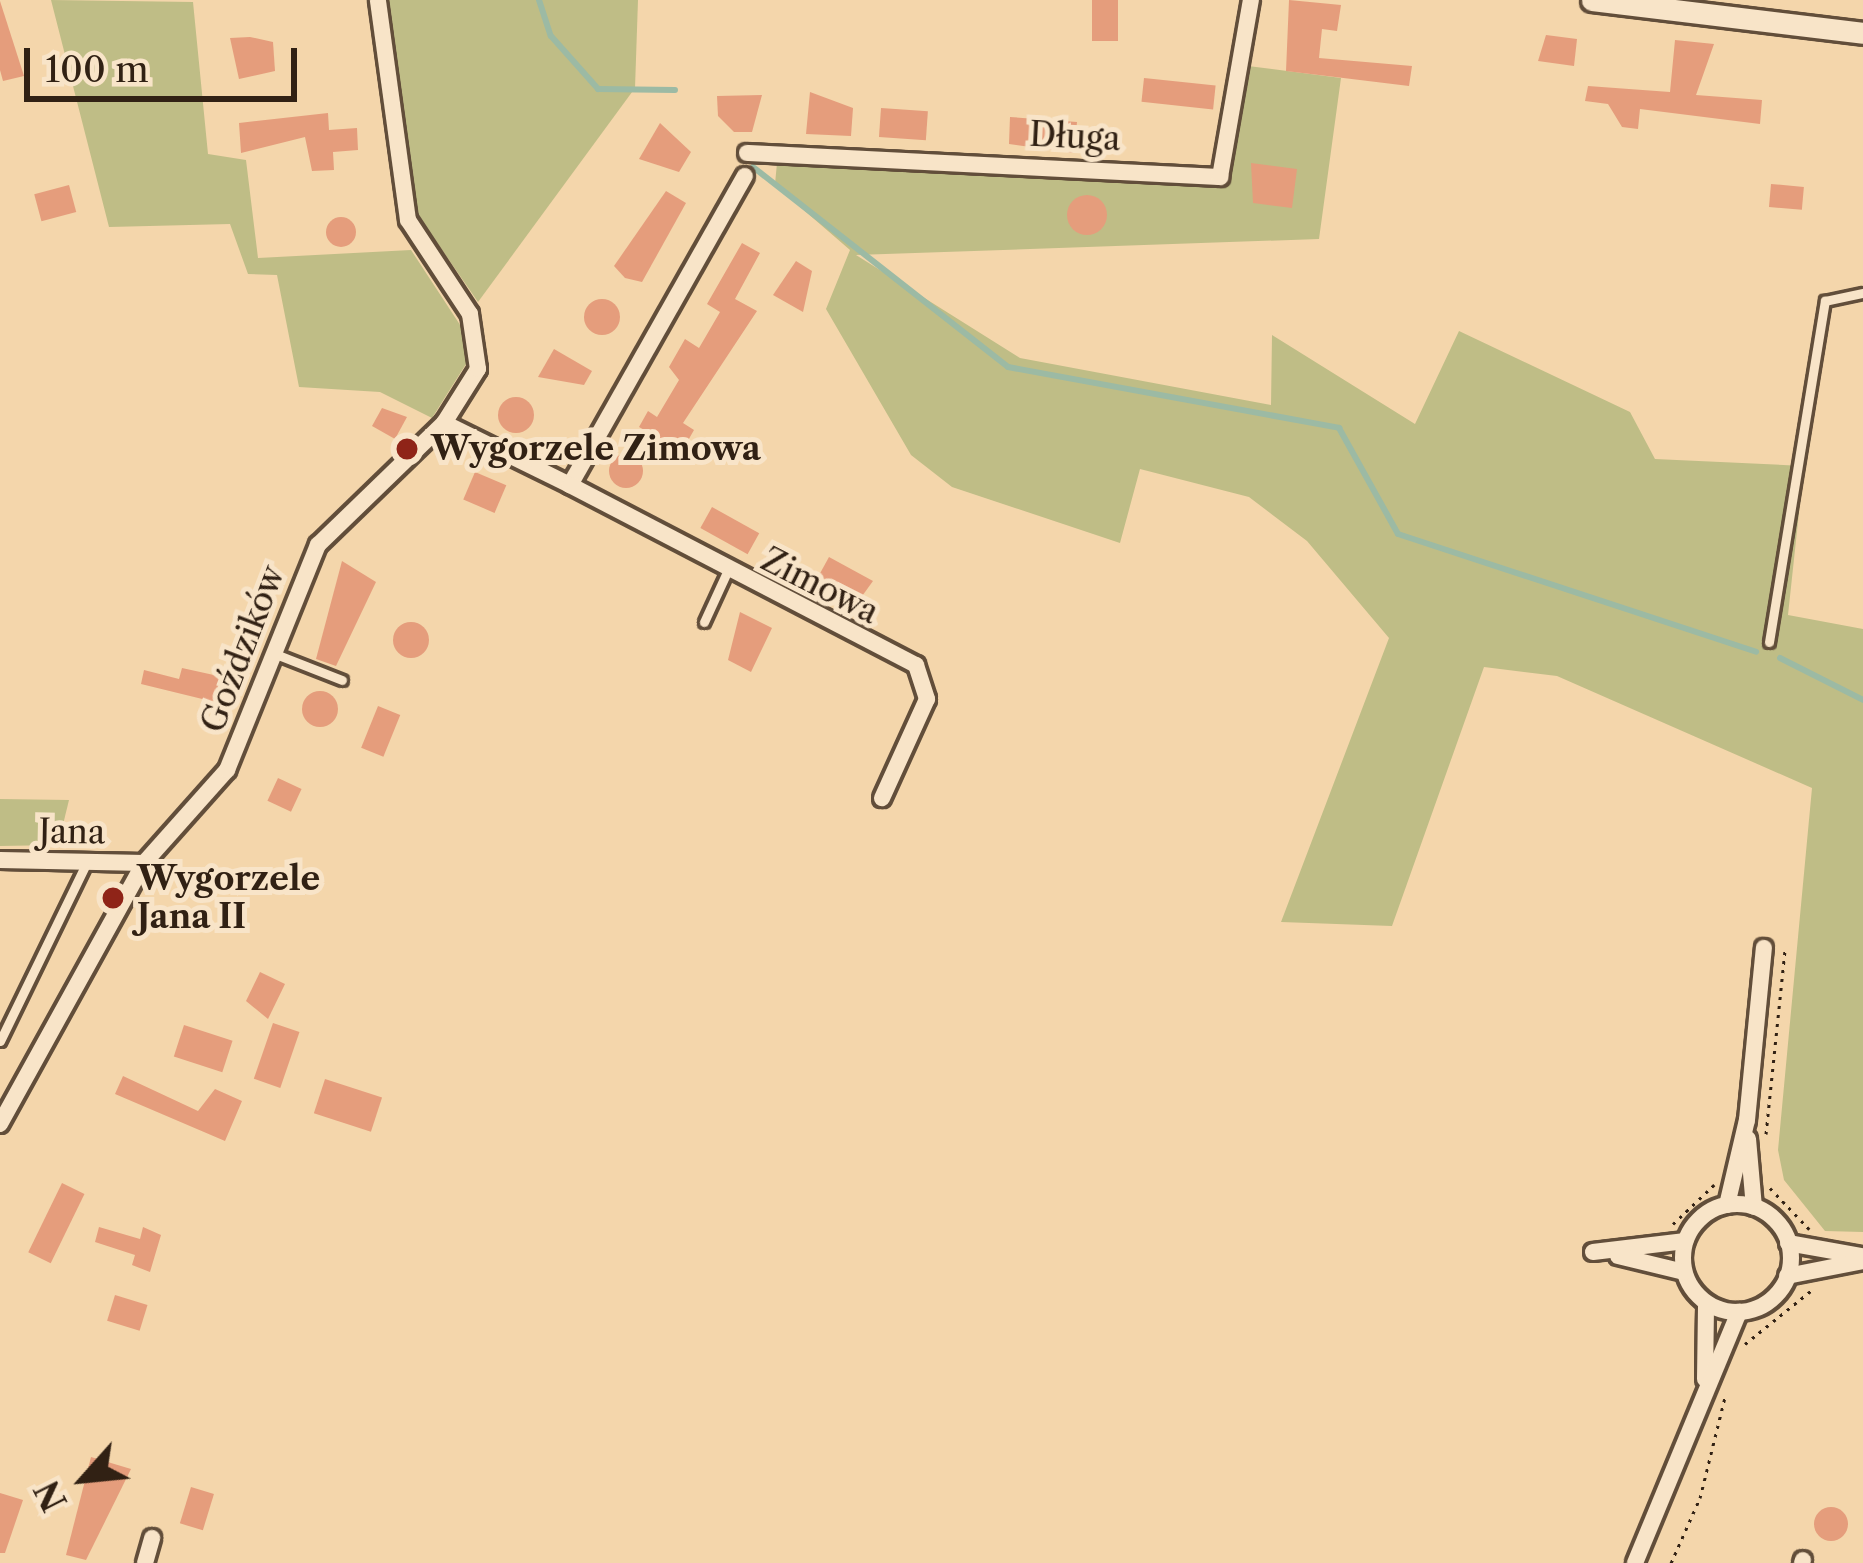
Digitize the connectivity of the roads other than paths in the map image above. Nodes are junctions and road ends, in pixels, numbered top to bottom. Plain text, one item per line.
1 (378, 0) edge
2 (1251, 0) edge
3 (1592, 0) edge
4 (1863, 33) edge
5 (747, 153) dead end
6 (745, 176) dead end
7 (1863, 293) edge
8 (444, 423) junction
9 (570, 485) junction
10 (727, 572) junction
11 (704, 622) dead end
12 (1769, 642) dead end
13 (273, 653) junction
14 (342, 680) dead end
15 (882, 798) dead end
16 (0, 860) edge
17 (87, 862) junction
18 (144, 863) junction
19 (1764, 948) dead end
20 (16, 1008) junction
21 (0, 1009) edge
22 (0, 1041) edge
23 (1747, 1120) junction
24 (0, 1124) edge
25 (1727, 1205) junction
26 (1754, 1208) junction
27 (1685, 1241) junction
28 (1788, 1243) junction
29 (1863, 1258) edge
30 (1684, 1272) junction
31 (1787, 1276) junction
32 (1706, 1303) junction
33 (1739, 1312) junction
34 (1703, 1391) junction
35 (152, 1538) dead end
36 (146, 1563) edge
37 (1635, 1563) edge

1 - 8 street, Goździków
2 - 5 street, Długa
3 - 4 street
6 - 9 street
7 - 12 lane
8 - 9 street, Zimowa
8 - 13 street, Goździków
9 - 10 street, Zimowa
10 - 11 lane
10 - 15 street, Zimowa
13 - 14 lane
13 - 18 street, Goździków
16 - 17 street, Jana
17 - 18 street, Jana
17 - 20 lane
18 - 24 street, Goździków
19 - 23 street
20 - 21 lane
20 - 22 lane
23 - 25 street
23 - 26 street
25 - 26 street
25 - 27 street
26 - 28 street
27 - 30 street
27 - 30 street
28 - 29 street
28 - 31 street
29 - 31 street
30 - 32 street
31 - 33 street
32 - 33 street
32 - 34 street
33 - 34 street
34 - 37 street
35 - 36 street

